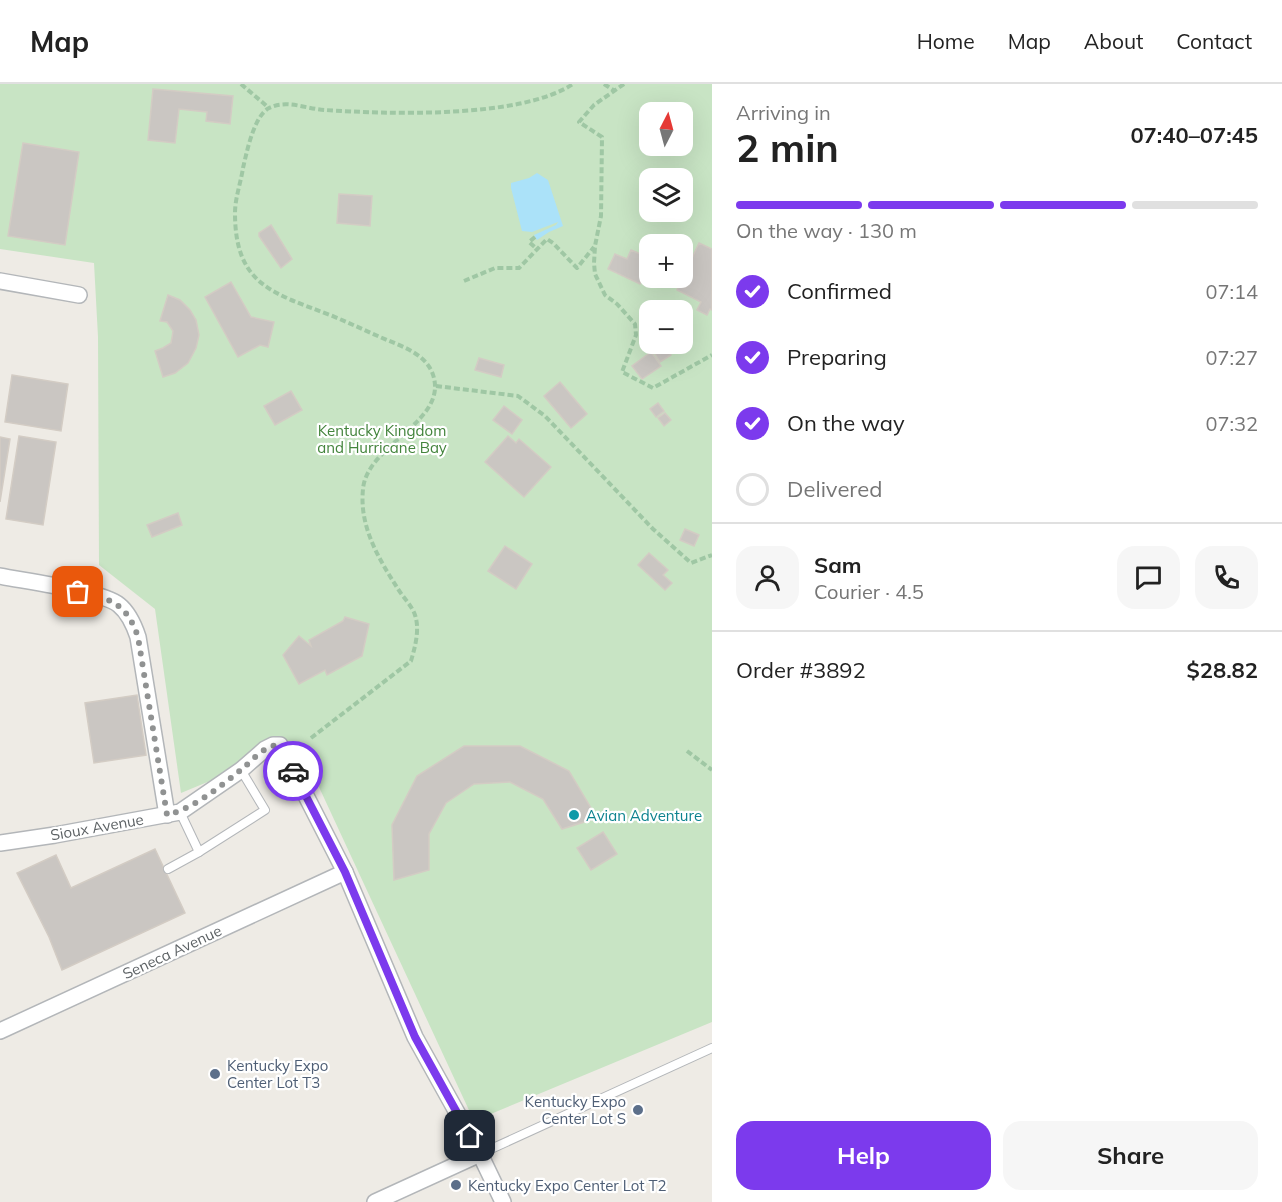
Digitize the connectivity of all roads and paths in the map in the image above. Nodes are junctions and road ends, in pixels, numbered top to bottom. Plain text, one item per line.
1 (241, 84) edge
2 (573, 84) edge
3 (604, 84) edge
4 (624, 84) edge
5 (615, 91) junction
6 (269, 108) junction
7 (535, 237) dead end
8 (595, 246) junction
9 (537, 249) junction
10 (0, 281) edge
11 (464, 281) dead end
12 (79, 295) dead end
13 (712, 355) edge
14 (436, 386) junction
15 (712, 555) edge
16 (0, 576) edge
17 (311, 738) dead end
18 (687, 751) dead end
19 (241, 770) junction
20 (712, 770) edge
21 (173, 813) junction
22 (0, 843) edge
23 (199, 852) junction
24 (168, 869) dead end
25 (345, 872) junction
26 (0, 1032) edge
27 (712, 1048) edge
28 (480, 1154) junction
29 (375, 1202) edge
30 (503, 1202) edge

1 - 6 path
2 - 6 path
3 - 5 path
4 - 5 path
5 - 8 path
6 - 14 path
7 - 9 path
8 - 9 path
8 - 13 path
9 - 11 path
10 - 12 street
14 - 15 path
14 - 17 path
16 - 21 street
18 - 20 path
19 - 21 street, Sioux Avenue
19 - 23 lane
19 - 25 street, Sioux Avenue
21 - 22 street, Sioux Avenue
21 - 23 lane
23 - 24 lane
25 - 26 street, Seneca Avenue
25 - 28 street
27 - 28 lane
28 - 29 street
28 - 30 street

